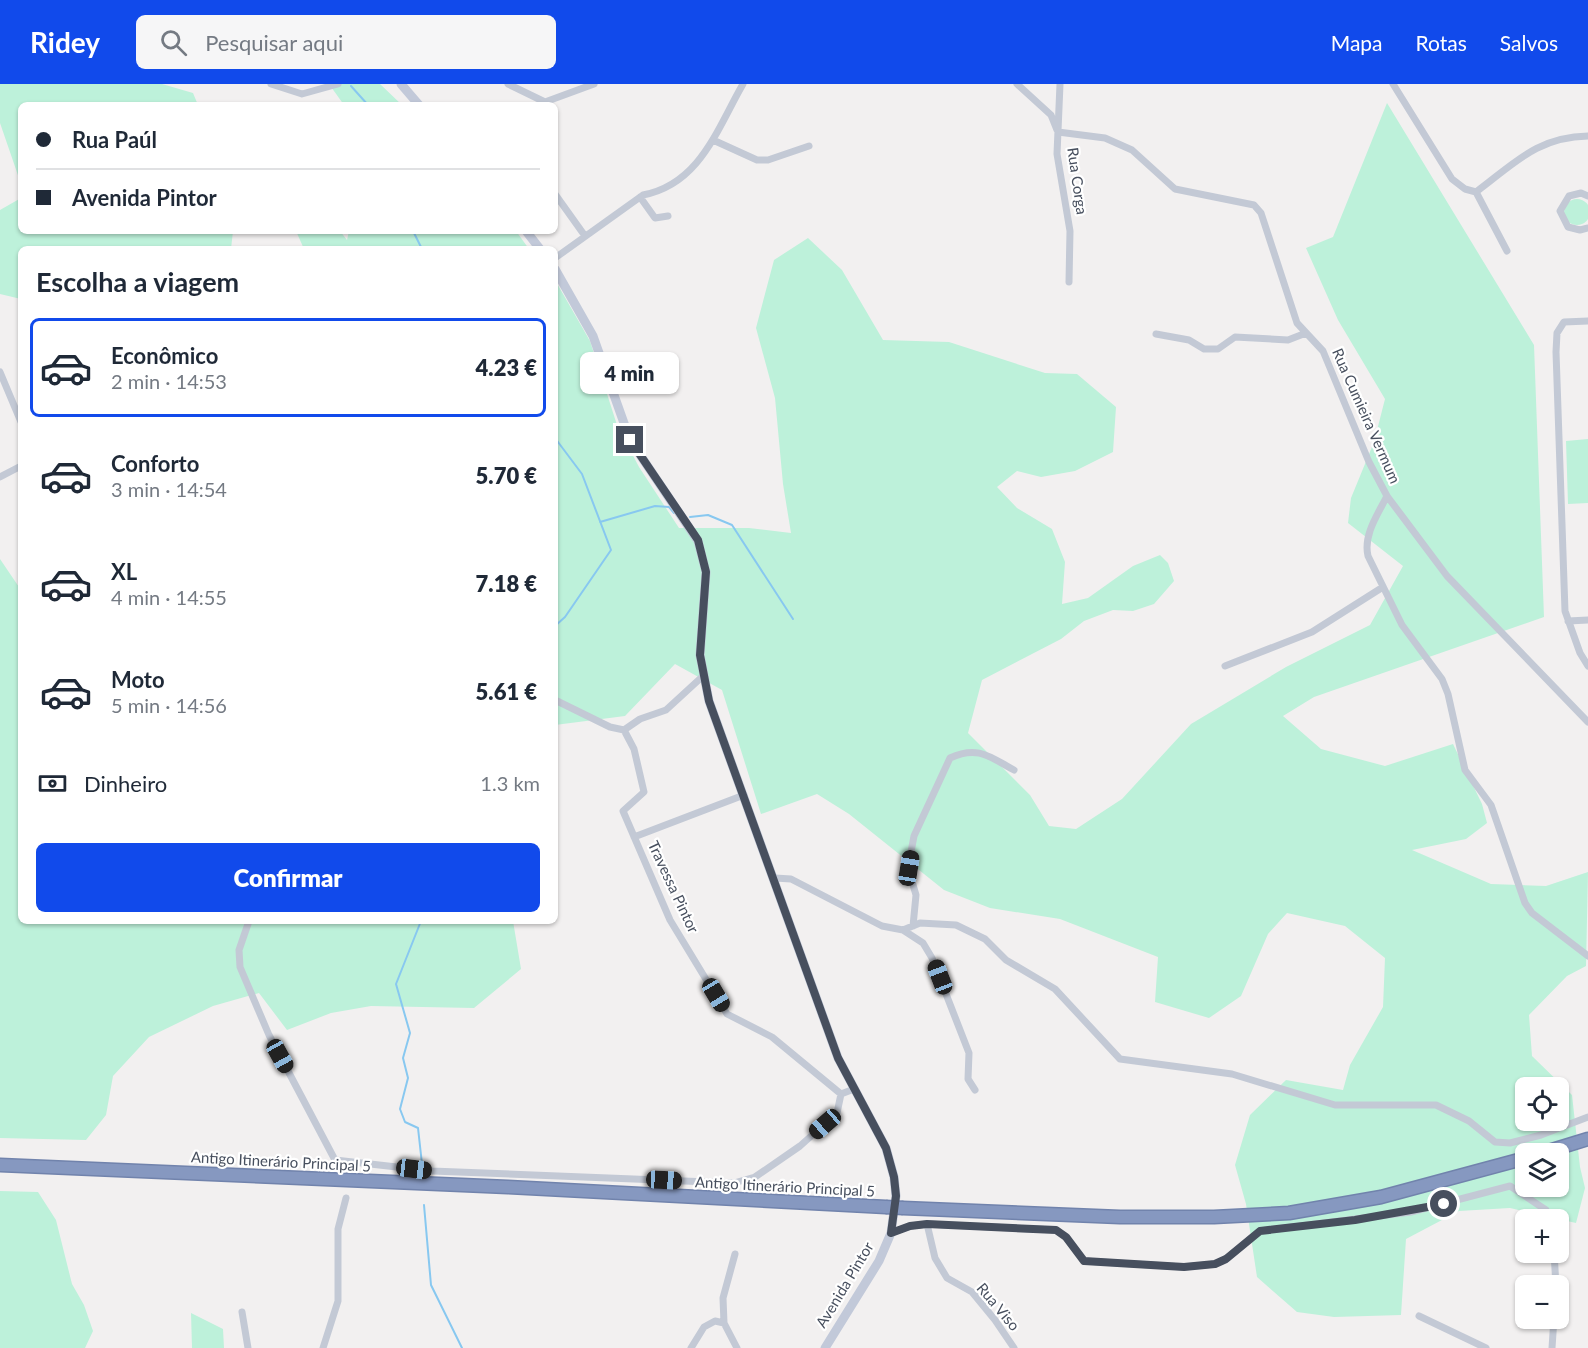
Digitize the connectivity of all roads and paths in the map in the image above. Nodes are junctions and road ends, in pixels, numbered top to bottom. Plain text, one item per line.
1 (271, 84) edge
2 (338, 84) edge
3 (401, 84) edge
4 (508, 84) edge
5 (594, 84) edge
6 (743, 84) edge
7 (1017, 84) edge
8 (1060, 84) edge
9 (1393, 84) edge
10 (416, 102) edge
11 (1058, 132) junction
12 (1588, 136) edge
13 (714, 140) junction
14 (809, 146) dead end
15 (1476, 192) junction
16 (1588, 196) edge
17 (640, 197) junction
18 (558, 198) edge
19 (668, 216) dead end
20 (1588, 228) edge
21 (528, 234) edge
22 (585, 236) junction
23 (538, 246) edge
24 (1507, 251) dead end
25 (558, 256) edge
26 (558, 274) edge
27 (1069, 282) dead end
28 (1588, 321) edge
29 (1306, 333) junction
30 (1156, 334) dead end
31 (0, 372) edge
32 (18, 415) edge
33 (18, 468) edge
34 (0, 477) edge
35 (1387, 496) junction
36 (1383, 588) junction
37 (1588, 620) edge
38 (1568, 621) junction
39 (1225, 666) dead end
40 (1588, 666) edge
41 (703, 676) junction
42 (558, 701) edge
43 (1588, 722) edge
44 (624, 730) junction
45 (1014, 770) dead end
46 (744, 795) junction
47 (634, 837) junction
48 (775, 878) junction
49 (248, 924) edge
50 (913, 926) junction
51 (903, 930) junction
52 (1588, 956) edge
53 (854, 1089) junction
54 (975, 1090) dead end
55 (842, 1094) junction
56 (1588, 1117) edge
57 (1588, 1139) edge
58 (1569, 1145) edge
59 (1515, 1161) edge
60 (0, 1165) edge
61 (346, 1198) dead end
62 (1544, 1209) edge
63 (927, 1224) junction
64 (891, 1233) junction
65 (735, 1254) dead end
66 (242, 1312) dead end
67 (1419, 1317) dead end
68 (724, 1323) junction
69 (1553, 1329) edge
70 (248, 1348) edge
71 (323, 1348) edge
72 (691, 1348) edge
73 (737, 1348) edge
74 (825, 1348) edge
75 (1014, 1348) edge
76 (1486, 1348) edge
77 (1552, 1348) edge

1 - 2 street
3 - 10 street
4 - 5 street
6 - 13 street
7 - 11 street
8 - 11 street, Rua Corga
9 - 15 street
11 - 27 street, Rua Corga
11 - 29 street, Rua Cumieira Vermum
12 - 15 street
13 - 14 street
13 - 17 street
15 - 24 street
16 - 20 street
17 - 19 street
17 - 22 street
18 - 22 street
21 - 23 street
22 - 25 street
26 - 41 street, Avenida Pintor
28 - 38 street
29 - 30 street
29 - 35 street, Rua Cumieira Vermum
31 - 32 street
33 - 34 street
35 - 36 street
35 - 43 street, Rua Cumieira Vermum
36 - 39 street
36 - 52 street
37 - 38 street
38 - 40 street
41 - 44 street
41 - 46 street, Avenida Pintor
42 - 44 street
44 - 47 street, Travessa Pintor
45 - 50 street
46 - 47 street
46 - 48 street, Avenida Pintor
47 - 55 street, Travessa Pintor
48 - 51 street
48 - 53 street, Avenida Pintor
49 - 55 street
50 - 51 street
50 - 56 street
51 - 54 street
53 - 55 street
53 - 64 street, Avenida Pintor
57 - 58 highway
59 - 60 highway, Antigo Itinerário Principal 5, bridge
61 - 71 street
62 - 63 street
63 - 64 street
63 - 75 street, Rua Viso
64 - 74 street, Avenida Pintor
65 - 68 street
66 - 70 street
67 - 76 street
68 - 72 street
68 - 73 street
69 - 77 street

